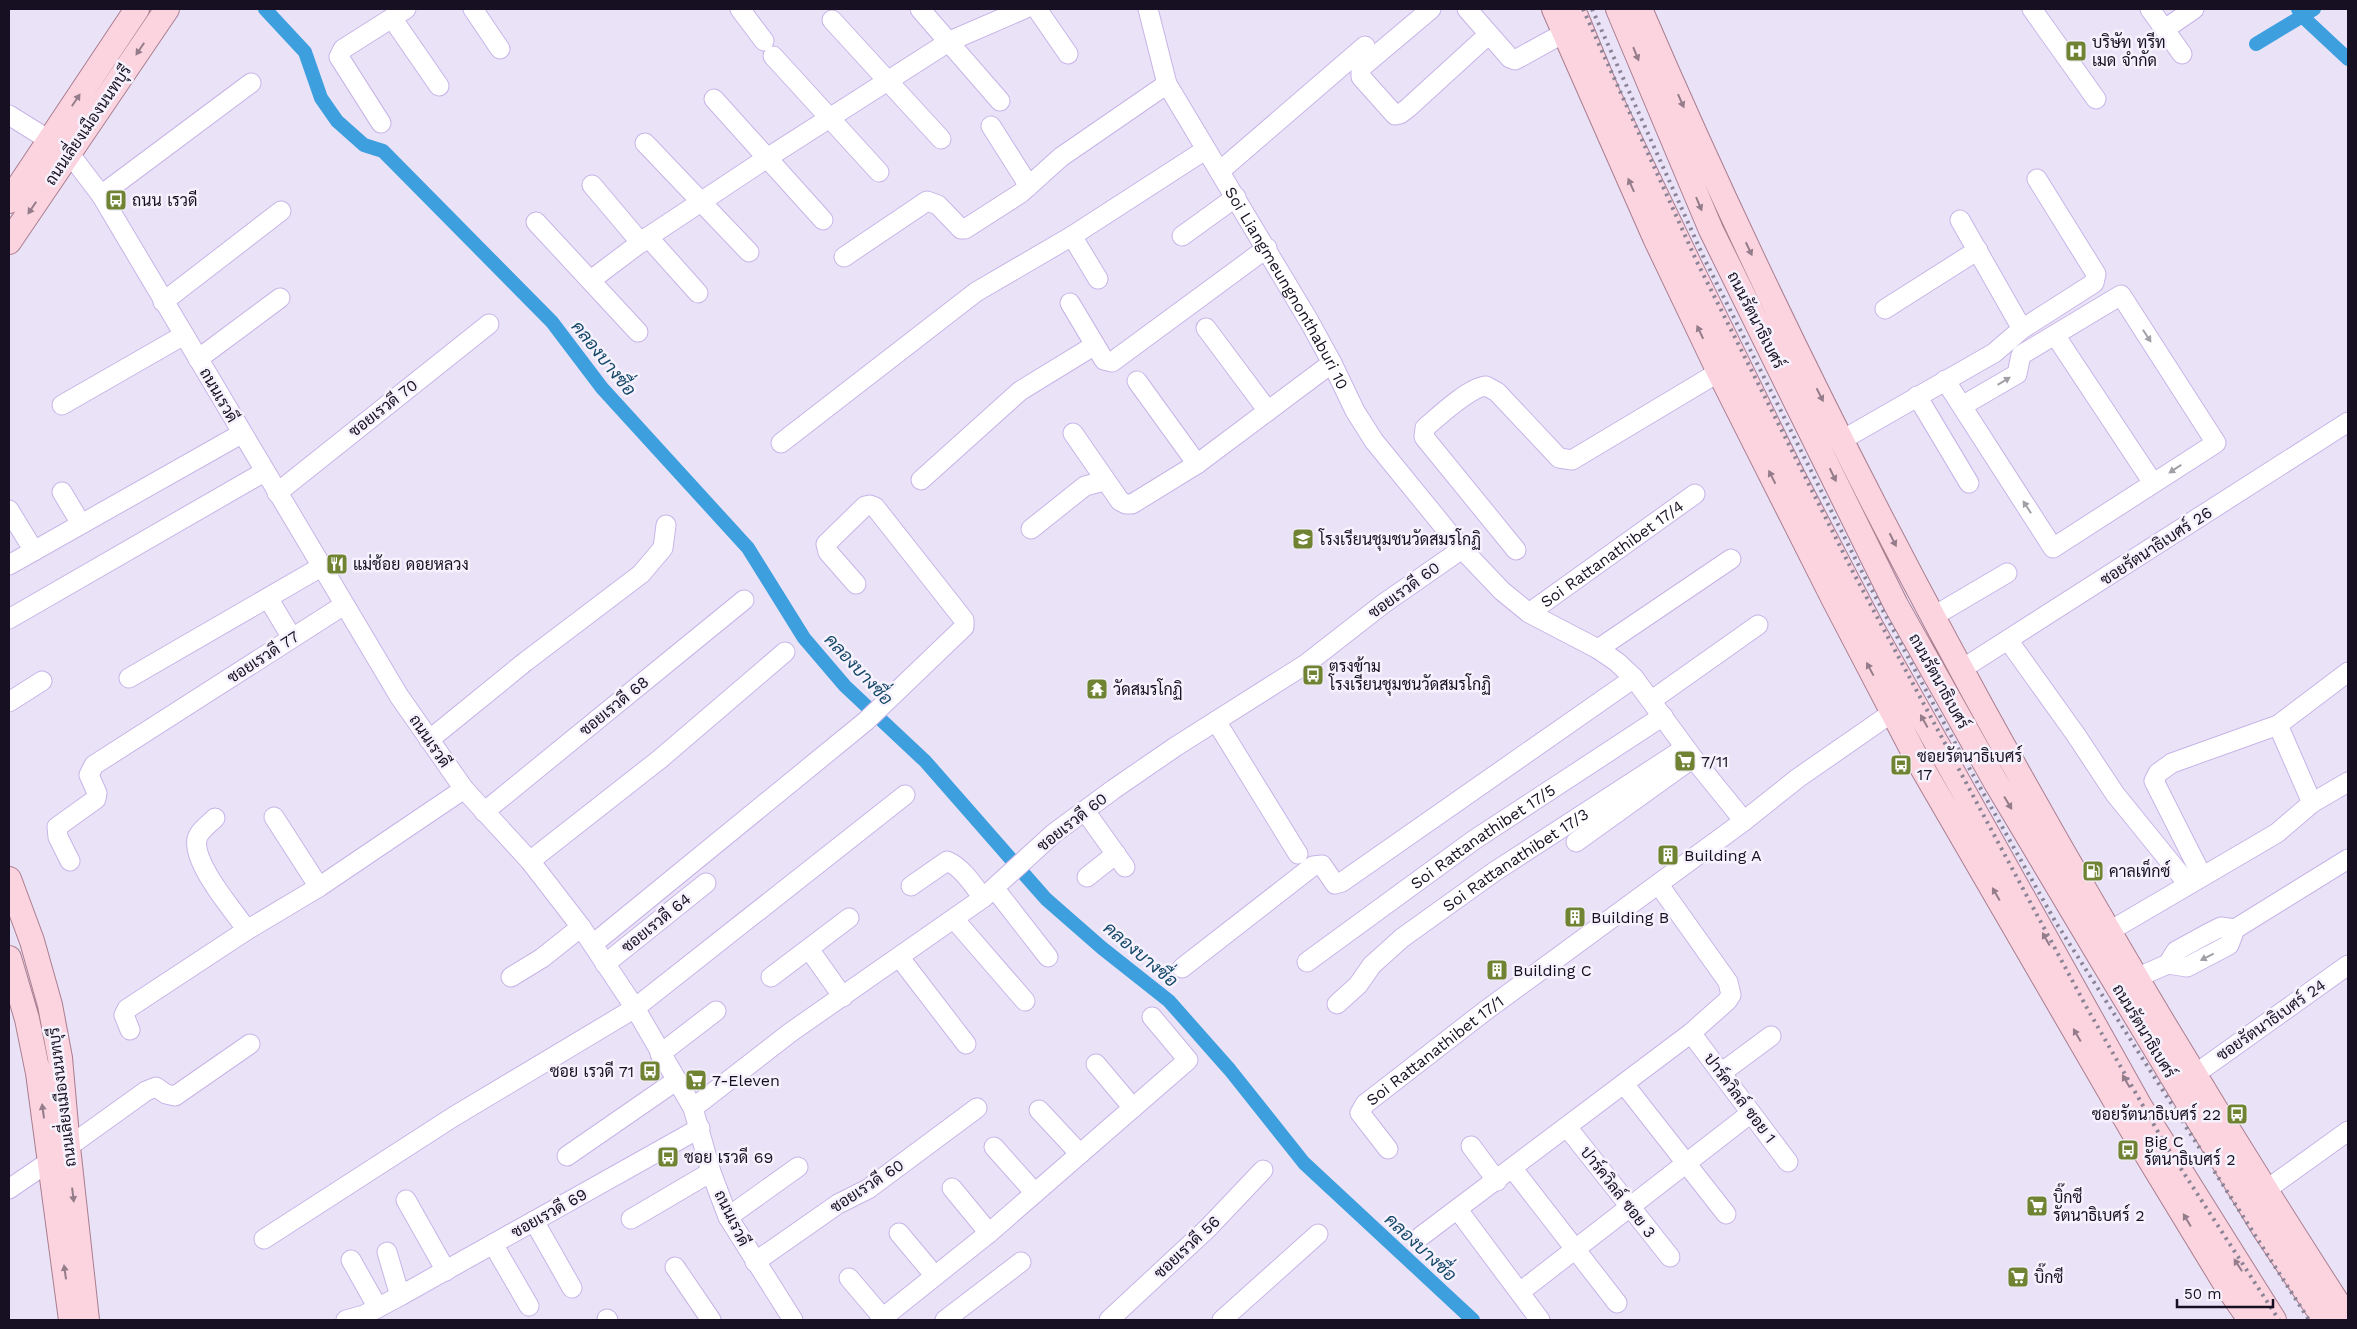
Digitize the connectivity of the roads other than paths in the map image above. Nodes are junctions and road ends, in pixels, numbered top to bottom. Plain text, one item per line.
1 (137, 9) edge
2 (167, 9) edge
3 (473, 9) edge
4 (740, 9) edge
5 (920, 9) edge
6 (1025, 9) edge
7 (1148, 9) edge
8 (1431, 9) edge
9 (1467, 9) edge
10 (1554, 9) edge
11 (1562, 9) edge
12 (1573, 9) edge
13 (1618, 9) edge
14 (1640, 9) edge
15 (2032, 9) edge
16 (2150, 9) edge
17 (2194, 9) edge
18 (399, 13) edge
19 (832, 20) dead end
20 (2165, 29) junction
21 (1564, 33) junction
22 (1488, 35) junction
23 (950, 41) junction
24 (1365, 46) dead end
25 (500, 49) dead end
26 (1068, 54) dead end
27 (2182, 54) dead end
28 (251, 82) dead end
29 (888, 83) junction
30 (1167, 84) junction
31 (439, 86) dead end
32 (1608, 94) junction
33 (714, 99) dead end
34 (2096, 99) dead end
35 (1000, 101) dead end
36 (829, 117) junction
37 (381, 123) dead end
38 (14, 125) edge
39 (991, 126) dead end
40 (941, 139) dead end
41 (49, 140) junction
42 (646, 143) dead end
43 (1205, 150) junction
44 (69, 154) junction
45 (767, 158) junction
46 (1220, 171) junction
47 (879, 172) dead end
48 (2038, 179) dead end
49 (592, 186) dead end
50 (1029, 186) junction
51 (101, 194) junction
52 (1236, 197) junction
53 (9, 201) edge
54 (702, 202) junction
55 (281, 211) dead end
56 (823, 220) dead end
57 (1960, 220) dead end
58 (536, 222) dead end
59 (1072, 236) junction
60 (1182, 236) dead end
61 (645, 240) junction
62 (9, 242) edge
63 (1267, 248) junction
64 (1978, 250) junction
65 (749, 252) dead end
66 (844, 257) dead end
67 (1098, 279) dead end
68 (591, 280) junction
69 (698, 293) dead end
70 (280, 298) dead end
71 (163, 302) junction
72 (1070, 304) dead end
73 (1885, 309) dead end
74 (489, 324) dead end
75 (1206, 328) dead end
76 (2022, 329) junction
77 (638, 332) dead end
78 (184, 335) junction
79 (2055, 335) junction
80 (1095, 345) junction
81 (198, 358) junction
82 (1332, 362) junction
83 (1719, 372) junction
84 (1945, 380) junction
85 (1137, 381) dead end
86 (1791, 390) junction
87 (1917, 396) junction
88 (62, 405) dead end
89 (1962, 406) junction
90 (1268, 411) junction
91 (2348, 422) edge
92 (1073, 433) dead end
93 (241, 434) junction
94 (1842, 440) junction
95 (780, 443) dead end
96 (1197, 464) junction
97 (264, 472) junction
98 (1793, 476) junction
99 (921, 480) dead end
100 (1104, 481) junction
101 (1969, 483) dead end
102 (2153, 483) junction
103 (1866, 486) junction
104 (62, 492) dead end
105 (277, 493) junction
106 (1695, 494) dead end
107 (9, 510) edge
108 (81, 524) junction
109 (666, 525) dead end
110 (1031, 529) dead end
111 (1462, 548) junction
112 (1516, 550) dead end
113 (34, 551) junction
114 (1731, 558) dead end
115 (9, 565) edge
116 (321, 567) junction
117 (2007, 573) dead end
118 (856, 584) dead end
119 (268, 598) junction
120 (744, 600) dead end
121 (1834, 600) junction
122 (344, 605) junction
123 (1529, 612) junction
124 (1934, 616) junction
125 (9, 619) edge
126 (1758, 625) dead end
127 (292, 638) junction
128 (2008, 640) junction
129 (1598, 649) junction
130 (785, 652) dead end
131 (1962, 669) junction
132 (2347, 675) edge
133 (129, 678) dead end
134 (1634, 678) junction
135 (42, 681) dead end
136 (1652, 700) junction
137 (9, 702) edge
138 (1893, 712) junction
139 (1664, 716) junction
140 (1216, 721) junction
141 (2278, 725) junction
142 (429, 740) junction
143 (1689, 753) junction
144 (2348, 782) edge
145 (464, 789) junction
146 (905, 795) dead end
147 (2312, 803) junction
148 (1085, 810) junction
149 (484, 812) junction
150 (274, 817) dead end
151 (215, 818) dead end
152 (1744, 821) junction
153 (1576, 842) dead end
154 (1298, 854) dead end
155 (2348, 859) edge
156 (70, 861) dead end
157 (530, 862) junction
158 (1088, 877) dead end
159 (9, 879) edge
160 (2195, 880) junction
161 (706, 883) dead end
162 (1659, 885) junction
163 (911, 886) dead end
164 (319, 887) junction
165 (989, 893) junction
166 (9, 913) edge
167 (849, 918) dead end
168 (954, 919) junction
169 (581, 926) junction
170 (247, 930) junction
171 (2108, 932) junction
172 (593, 944) junction
173 (809, 948) junction
174 (1048, 957) dead end
175 (900, 958) junction
176 (9, 960) edge
177 (1307, 962) dead end
178 (605, 964) junction
179 (2348, 965) edge
180 (1182, 968) dead end
181 (511, 977) dead end
182 (771, 977) dead end
183 (2136, 978) junction
184 (843, 997) junction
185 (1025, 1001) dead end
186 (1337, 1004) dead end
187 (634, 1008) junction
188 (716, 1011) dead end
189 (1152, 1017) dead end
190 (130, 1030) dead end
191 (1692, 1033) junction
192 (1771, 1036) dead end
193 (250, 1044) dead end
194 (966, 1044) dead end
195 (660, 1054) junction
196 (1096, 1064) dead end
197 (1721, 1073) junction
198 (2194, 1075) junction
199 (677, 1080) junction
200 (1624, 1084) junction
201 (63, 1094) junction
202 (692, 1108) junction
203 (977, 1108) dead end
204 (1133, 1108) junction
205 (1039, 1110) dead end
206 (1752, 1113) junction
207 (1568, 1127) junction
208 (700, 1128) junction
209 (2348, 1131) edge
210 (1471, 1146) dead end
211 (994, 1147) dead end
212 (1388, 1150) dead end
213 (59, 1154) junction
214 (1080, 1154) junction
215 (567, 1156) dead end
216 (1788, 1162) dead end
217 (1687, 1164) junction
218 (798, 1167) dead end
219 (1513, 1169) junction
220 (1263, 1170) dead end
221 (711, 1172) junction
222 (1497, 1181) junction
223 (952, 1188) dead end
224 (9, 1189) edge
225 (2266, 1190) junction
226 (1035, 1193) junction
227 (406, 1200) dead end
228 (1630, 1207) junction
229 (1458, 1210) junction
230 (1726, 1214) dead end
231 (728, 1217) junction
232 (632, 1219) dead end
233 (534, 1221) junction
234 (899, 1233) dead end
235 (990, 1233) junction
236 (1318, 1234) dead end
237 (1420, 1238) dead end
238 (264, 1239) dead end
239 (493, 1244) junction
240 (1575, 1250) junction
241 (387, 1252) dead end
242 (1670, 1257) dead end
243 (351, 1260) dead end
244 (755, 1262) junction
245 (1022, 1262) dead end
246 (675, 1267) dead end
247 (446, 1271) junction
248 (935, 1276) junction
249 (849, 1278) dead end
250 (572, 1288) dead end
251 (1520, 1292) junction
252 (400, 1296) junction
253 (1617, 1303) dead end
254 (529, 1306) dead end
255 (378, 1308) junction
256 (882, 1319) edge
257 (2348, 1319) edge
258 (71, 1320) edge
259 (88, 1320) edge
260 (346, 1320) edge
261 (711, 1320) edge
262 (793, 1320) edge
263 (945, 1320) edge
264 (1109, 1320) edge
265 (1222, 1320) edge
266 (1540, 1320) edge
267 (2250, 1320) edge
268 (2274, 1320) edge
269 (2324, 1320) edge

41 -> 1 main road, ถนนเลี่ยงเมืองนนทบุรี
2 -> 44 main road, ถนนเลี่ยงเมืองนนทบุรี
3 - 25 street
4 - 36 street
5 - 23 street
6 - 23 street
6 - 26 street
7 - 30 street, Soi Liangmeungnonthaburi 10
8 - 22 street
9 - 22 street
10 - 21 main road
11 - 32 main road
12 - 32 main road, ถนนรัตนาธิเบศร์
13 -> 86 main road, ถนนรัตนาธิเบศร์
14 -> 94 main road, ถนนรัตนาธิเบศร์
15 - 34 street
16 - 20 street
17 - 20 street
18 - 31 street
18 - 37 street
19 - 29 street
20 - 27 street
21 - 22 street
83 -> 21 main road
23 - 29 street
23 - 35 street
24 - 46 street
28 - 51 street
29 - 36 street
29 - 40 street
30 - 43 street, Soi Liangmeungnonthaburi 10
30 - 50 street
32 - 98 main road, ถนนรัตนาธิเบศร์
33 - 45 street
36 - 45 street
36 - 47 street
38 - 41 street
39 - 50 street
41 - 53 main road, ถนนเลี่ยงเมืองนนทบุรี
42 - 54 street
43 - 46 street, Soi Liangmeungnonthaburi 10
43 - 59 street
44 - 51 street, ถนนเรวดี
44 -> 62 main road, ถนนเลี่ยงเมืองนนทบุรี
45 - 54 street
45 - 56 street
46 - 52 street, Soi Liangmeungnonthaburi 10
48 - 76 street
49 - 61 street
50 - 66 street
51 - 71 street, ถนนเรวดี
52 - 60 street
52 - 63 street, Soi Liangmeungnonthaburi 10
54 - 61 street
54 - 65 street
55 - 71 street
57 - 64 street
58 - 68 street
59 - 67 street
59 - 95 street
61 - 68 street
61 - 69 street
63 - 80 street
63 - 82 street, Soi Liangmeungnonthaburi 10
64 - 73 street
64 - 76 street
68 - 77 street
70 - 81 street
71 - 78 street, ถนนเรวดี
72 - 80 street
74 - 105 street, ซอยเรวดี 70
75 - 90 street
76 - 84 street
78 - 81 street, ถนนเรวดี
78 - 88 street
89 -> 79 street
79 - 102 street
79 -> 102 street
80 - 99 street
81 - 93 street, ถนนเรวดี
82 - 90 street
82 - 111 street, Soi Liangmeungnonthaburi 10
83 - 112 street
121 -> 83 main road
84 - 87 street
84 - 89 street
85 - 96 street
86 - 103 main road
86 -> 269 main road, ถนนรัตนาธิเบศร์
87 - 94 street
87 - 101 street
102 -> 89 street
90 - 96 street
91 - 128 street, ซอยรัตนาธิเบศร์ 26
92 - 100 street
93 - 97 street, ถนนเรวดี
93 - 108 street
94 - 103 main road, ถนนรัตนาธิเบศร์
96 - 100 street
97 - 105 street, ถนนเรวดี
97 - 125 street
98 - 121 main road
268 -> 98 main road, ถนนรัตนาธิเบศร์
100 - 110 street
103 -> 124 main road, ถนนรัตนาธิเบศร์
104 - 108 street
105 - 116 street, ถนนเรวดี
106 - 123 street, Soi Rattanathibet 17/4
107 - 113 street
108 - 113 street
109 - 142 street
111 - 123 street, Soi Liangmeungnonthaburi 10
111 - 140 street, ซอยเรวดี 60
113 - 115 street
114 - 129 street
116 - 119 street
116 - 122 street, ถนนเรวดี
117 - 124 street
118 - 172 street
119 - 127 street
119 - 133 street
120 - 149 street, ซอยเรวดี 68
138 -> 121 main road
122 - 127 street, ซอยเรวดี 77
122 - 142 street, ถนนเรวดี
123 - 129 street, Soi Liangmeungnonthaburi 10
124 - 131 main road, ถนนรัตนาธิเบศร์
126 - 136 street
127 - 156 street, ซอยเรวดี 77
128 - 131 street, ซอยรัตนาธิเบศร์ 26
128 - 160 street
129 - 134 street, Soi Liangmeungnonthaburi 10
130 - 157 street
131 - 171 main road, ถนนรัตนาธิเบศร์
132 - 141 street
134 - 136 street, Soi Liangmeungnonthaburi 10
134 - 180 street
135 - 137 street
136 - 139 street, Soi Liangmeungnonthaburi 10
138 - 152 street
267 -> 138 main road
139 - 143 street, Soi Liangmeungnonthaburi 10
139 - 177 street, Soi Rattanathibet 17/5
140 - 148 street, ซอยเรวดี 60
140 - 154 street
141 - 147 street
141 - 160 street
142 - 145 street, ถนนเรวดี
143 - 152 street, Soi Liangmeungnonthaburi 10
143 - 153 street
143 - 186 street, Soi Rattanathibet 17/3
144 - 147 street
145 - 149 street, ถนนเรวดี
145 - 164 street
146 - 187 street
147 - 160 street
148 - 158 street
148 - 165 street, ซอยเรวดี 60
149 - 157 street, ถนนเรวดี
150 - 164 street
151 - 170 street
152 - 162 street, Soi Rattanathibet 17/1
155 - 183 street
157 - 169 street, ถนนเรวดี
159 - 201 main road, ถนนเลี่ยงเมืองนนทบุรี
160 - 171 street
161 - 178 street, ซอยเรวดี 64
162 - 191 street
162 - 212 street, Soi Rattanathibet 17/1
163 - 165 street
164 - 170 street
165 - 168 street, ซอยเรวดี 60
165 - 174 street
166 - 201 main road
167 - 173 street
168 - 175 street, ซอยเรวดี 60
168 - 185 street
169 - 172 street, ถนนเรวดี
169 - 181 street
170 - 190 street
171 - 183 main road, ถนนรัตนาธิเบศร์
172 - 178 street, ถนนเรวดี
173 - 182 street
173 - 184 street
175 - 184 street, ซอยเรวดี 60
175 - 194 street
213 -> 176 main road, ถนนเลี่ยงเมืองนนทบุรี
178 - 187 street, ถนนเรวดี
179 - 198 street, ซอยรัตนาธิเบศร์ 24
183 - 198 main road, ถนนรัตนาธิเบศร์
184 - 202 street, ซอยเรวดี 60
187 - 195 street, ถนนเรวดี
187 - 238 street
188 - 195 street
189 - 204 street
191 - 197 street, ปาร์ควิลล์ ซอย 1
191 - 200 street
192 - 197 street
193 - 213 street
195 - 199 street, ถนนเรวดี
196 - 204 street
197 - 206 street, ปาร์ควิลล์ ซอย 1
198 - 225 main road, ถนนรัตนาธิเบศร์
199 - 202 street, ถนนเรวดี
199 - 215 street
200 - 207 street
200 - 217 street
201 - 213 main road, ถนนเลี่ยงเมืองนนทบุรี
202 - 208 street, ถนนเรวดี
203 - 244 street, ซอยเรวดี 60
204 - 214 street
205 - 214 street
206 - 216 street, ปาร์ควิลล์ ซอย 1
206 - 217 street
207 - 219 street
207 - 228 street, ปาร์ควิลล์ ซอย 3
208 - 221 street, ถนนเรวดี
208 - 233 street, ซอยเรวดี 69
209 - 225 street
210 - 222 street
211 - 226 street
213 - 224 street
258 -> 213 main road, ถนนเลี่ยงเมืองนนทบุรี
213 -> 259 main road, ถนนเลี่ยงเมืองนนทบุรี
214 - 226 street
217 - 228 street
217 - 230 street
218 - 231 street
219 - 222 street
219 - 240 street
220 - 264 street, ซอยเรวดี 56
221 - 231 street, ถนนเรวดี
221 - 232 street
222 - 229 street
223 - 235 street
225 - 257 main road, ถนนรัตนาธิเบศร์
226 - 235 street
227 - 247 street
228 - 240 street
228 - 242 street, ปาร์ควิลล์ ซอย 3
229 - 237 street
229 - 251 street
231 - 244 street, ถนนเรวดี
233 - 239 street, ซอยเรวดี 69
233 - 250 street
234 - 248 street
235 - 248 street
236 - 265 street
239 - 247 street, ซอยเรวดี 69
239 - 254 street
240 - 251 street
240 - 253 street
241 - 252 street
243 - 255 street
244 - 262 street, ถนนเรวดี
245 - 263 street
246 - 261 street
247 - 252 street, ซอยเรวดี 69
248 - 256 street
249 - 256 street
251 - 266 street
252 - 255 street, ซอยเรวดี 69
255 - 260 street, ซอยเรวดี 69

